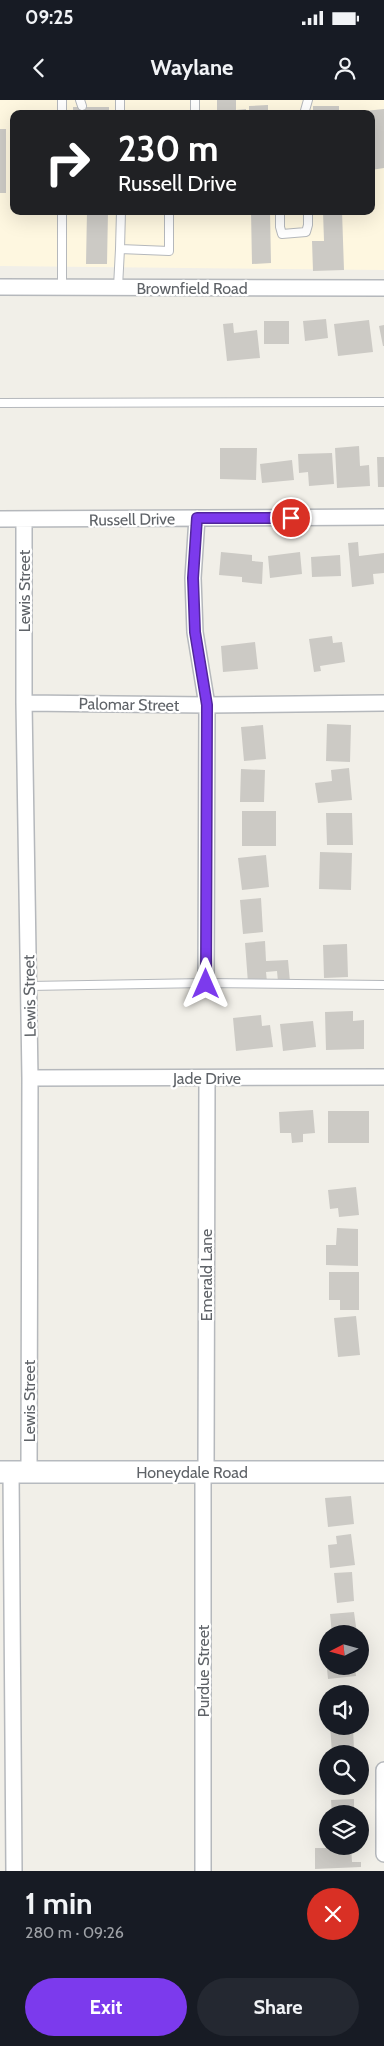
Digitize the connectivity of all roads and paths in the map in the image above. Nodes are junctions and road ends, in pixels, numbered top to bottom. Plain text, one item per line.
1 (62, 215) edge
2 (121, 215) edge
3 (168, 215) edge
4 (280, 215) edge
5 (308, 215) edge
6 (120, 249) junction
7 (0, 287) edge
8 (62, 287) junction
9 (118, 287) junction
10 (384, 288) edge
11 (384, 402) edge
12 (0, 403) edge
13 (384, 517) edge
14 (197, 518) junction
15 (0, 519) edge
16 (24, 520) junction
17 (24, 703) junction
18 (384, 703) edge
19 (207, 705) junction
20 (206, 984) junction
21 (384, 985) edge
22 (28, 986) junction
23 (384, 1077) edge
24 (30, 1078) junction
25 (207, 1079) junction
26 (13, 1472) edge
27 (206, 1472) junction
28 (384, 1472) edge
29 (384, 1770) edge
30 (384, 1854) edge
31 (14, 1871) edge
32 (203, 1871) edge

1 - 8 lane
2 - 6 lane
3 - 6 lane
4 - 5 lane
6 - 9 lane
7 - 8 street, Brownfield Road
8 - 9 street, Brownfield Road
9 - 10 street, Brownfield Road
11 - 12 lane
13 - 14 street, Russell Drive
14 - 16 street, Russell Drive
14 - 19 street
15 - 16 street, Russell Drive
16 - 17 street, Lewis Street
17 - 19 street, Palomar Street
17 - 22 street, Lewis Street
18 - 19 street, Palomar Street
19 - 20 street
20 - 21 lane
20 - 22 lane
22 - 24 street, Lewis Street
23 - 25 street, Jade Drive
24 - 25 street, Jade Drive
24 - 26 street, Lewis Street
25 - 27 street, Emerald Lane
26 - 27 street, Honeydale Road
26 - 31 street, Lewis Street
27 - 28 street, Honeydale Road
27 - 32 street, Purdue Street
29 - 30 street

